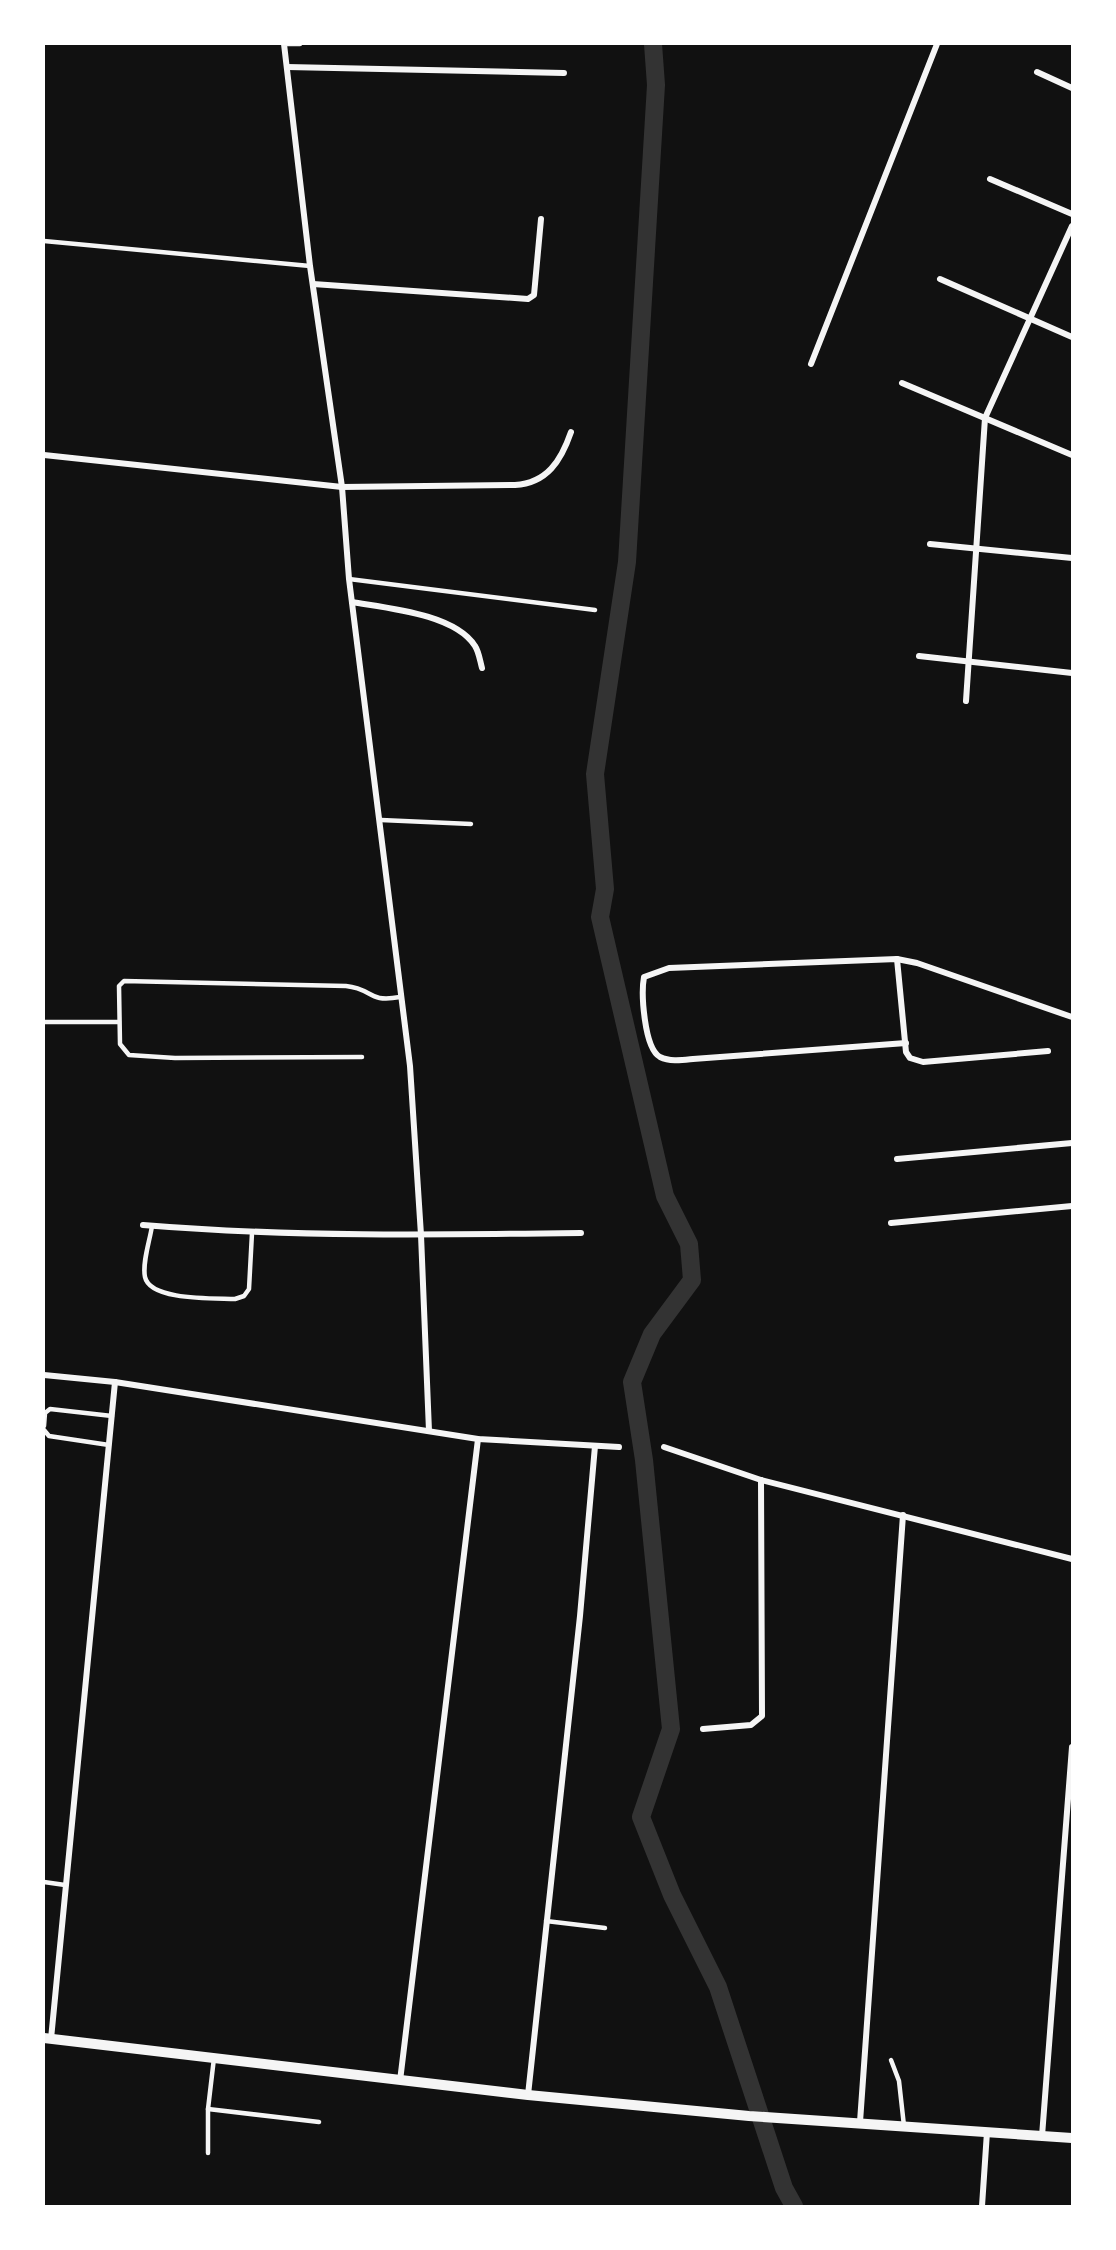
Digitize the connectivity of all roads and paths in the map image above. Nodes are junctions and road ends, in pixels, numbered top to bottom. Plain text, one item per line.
1 (283, 44) edge
2 (300, 44) edge
3 (937, 44) edge
4 (287, 67) junction
5 (1037, 72) dead end
6 (564, 73) dead end
7 (1072, 88) edge
8 (990, 179) dead end
9 (1072, 214) edge
10 (541, 219) dead end
11 (1072, 226) edge
12 (44, 241) edge
13 (310, 266) junction
14 (940, 279) dead end
15 (313, 284) junction
16 (1032, 319) junction
17 (1072, 337) edge
18 (811, 364) dead end
19 (902, 383) dead end
20 (985, 418) junction
21 (571, 432) dead end
22 (44, 455) edge
23 (1072, 455) edge
24 (342, 487) junction
25 (930, 544) dead end
26 (976, 546) junction
27 (1072, 558) edge
28 (349, 579) junction
29 (352, 602) junction
30 (595, 610) dead end
31 (919, 656) dead end
32 (968, 661) junction
33 (482, 668) dead end
34 (1072, 673) edge
35 (966, 701) dead end
36 (381, 820) junction
37 (471, 824) dead end
38 (897, 959) junction
39 (400, 997) junction
40 (1072, 1017) edge
41 (44, 1022) edge
42 (119, 1022) junction
43 (906, 1043) junction
44 (1048, 1051) dead end
45 (362, 1057) dead end
46 (1072, 1143) edge
47 (897, 1159) dead end
48 (1072, 1206) edge
49 (891, 1223) dead end
50 (143, 1225) dead end
51 (152, 1226) junction
52 (252, 1233) junction
53 (581, 1233) dead end
54 (421, 1235) junction
55 (44, 1375) edge
56 (116, 1382) junction
57 (112, 1416) junction
58 (44, 1428) edge
59 (429, 1431) junction
60 (478, 1438) junction
61 (109, 1445) junction
62 (595, 1446) junction
63 (619, 1447) dead end
64 (664, 1447) dead end
65 (761, 1480) junction
66 (903, 1515) junction
67 (1072, 1559) edge
68 (703, 1729) dead end
69 (1072, 1747) edge
70 (44, 1882) edge
71 (65, 1885) junction
72 (546, 1921) junction
73 (605, 1928) dead end
74 (47, 2039) edge
75 (214, 2058) junction
76 (891, 2060) dead end
77 (400, 2081) junction
78 (528, 2095) junction
79 (208, 2109) junction
80 (319, 2122) dead end
81 (860, 2122) junction
82 (904, 2126) junction
83 (987, 2132) junction
84 (1042, 2136) junction
85 (1072, 2138) edge
86 (208, 2153) dead end
87 (982, 2206) edge

1 - 2 lane
1 - 4 street
3 - 18 street
4 - 6 street
4 - 13 street
5 - 7 street
8 - 9 street
10 - 15 street
11 - 16 street
12 - 13 lane
13 - 15 street
14 - 16 street
15 - 24 street
16 - 17 street
16 - 20 street
19 - 20 street
20 - 23 street
20 - 26 street
21 - 24 street
22 - 24 street
24 - 28 street
25 - 26 street
26 - 27 street
26 - 32 street
28 - 29 street
28 - 30 lane
29 - 33 street
29 - 36 street
31 - 32 street
32 - 34 street
32 - 35 street
36 - 37 lane
36 - 39 street
38 - 40 street
38 - 43 street
38 - 43 street
39 - 42 lane
39 - 54 street
41 - 42 lane
42 - 45 lane
43 - 44 street
46 - 47 street
48 - 49 street
50 - 51 street
51 - 52 street
51 - 52 lane
52 - 54 street
53 - 54 street
54 - 59 street
55 - 56 street
56 - 57 street
56 - 59 street
57 - 58 lane
57 - 61 street
58 - 61 lane
59 - 60 street
60 - 62 street
60 - 77 street
61 - 71 street
62 - 63 street
62 - 72 street
64 - 65 street
65 - 66 street
65 - 68 street
66 - 67 street
66 - 81 street
69 - 84 street
70 - 71 lane
71 - 74 street
72 - 73 lane
72 - 78 street
74 - 75 street
75 - 77 street
75 - 79 lane
76 - 82 lane
77 - 78 street
78 - 81 street
79 - 80 lane
79 - 86 lane
81 - 82 street
82 - 83 street
83 - 84 street
83 - 87 street
84 - 85 street

